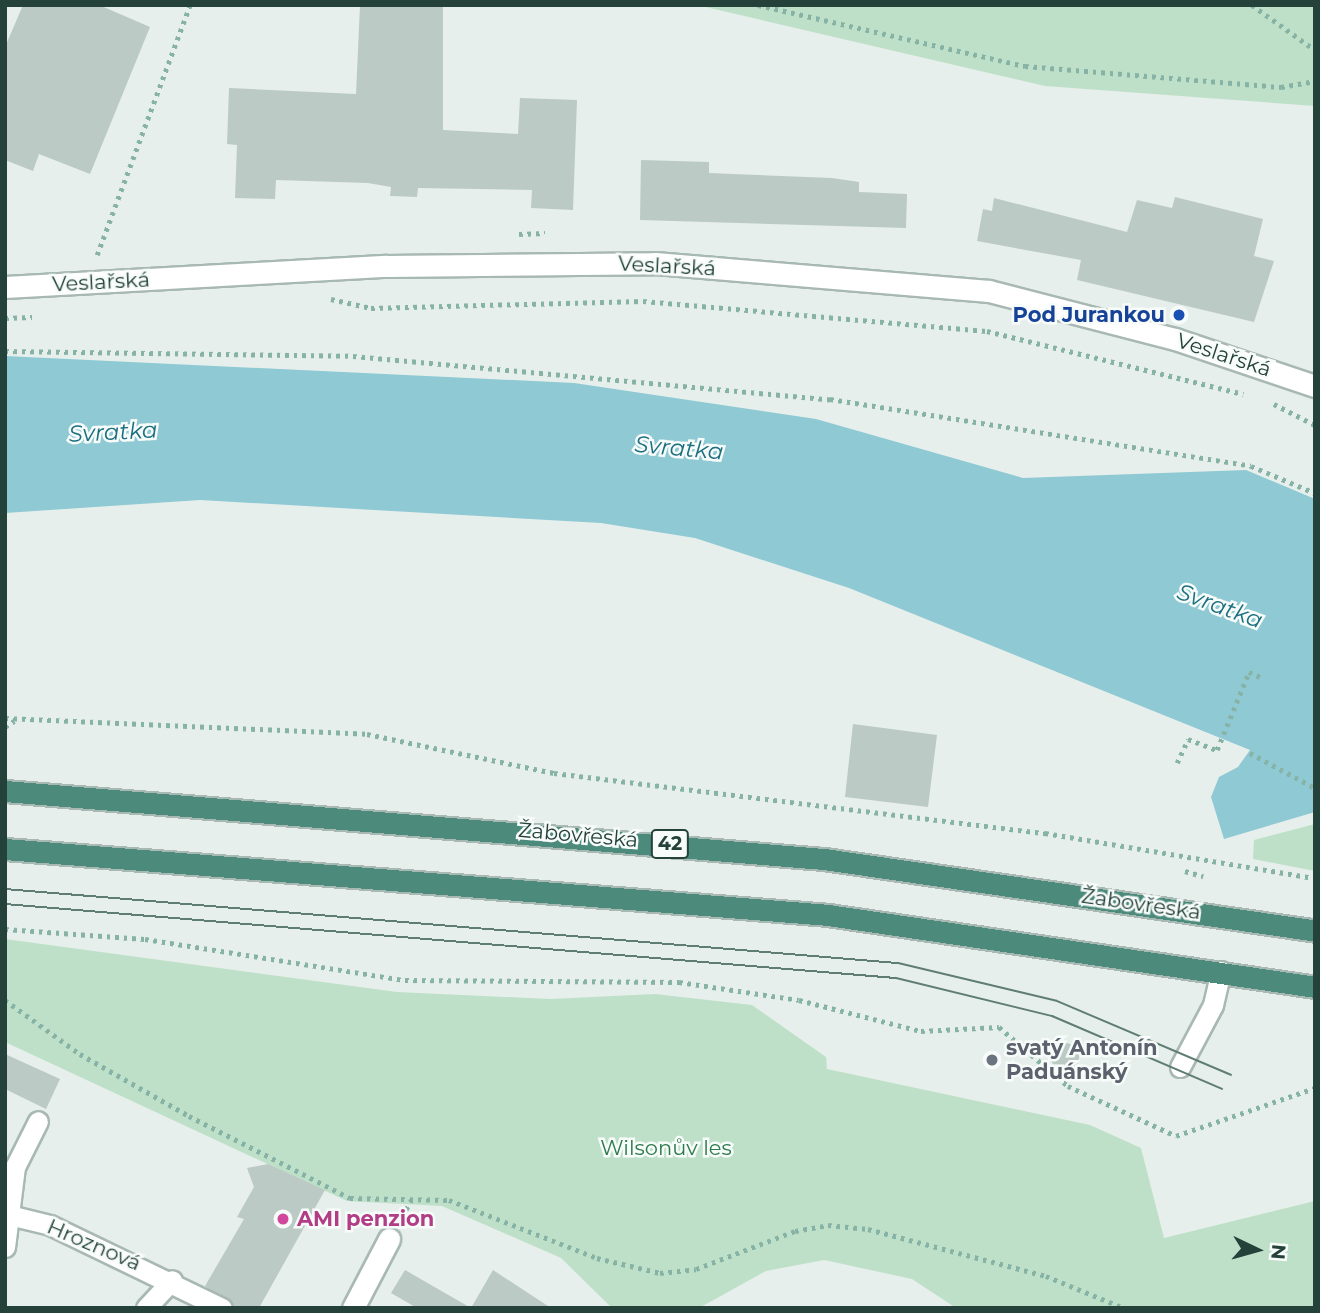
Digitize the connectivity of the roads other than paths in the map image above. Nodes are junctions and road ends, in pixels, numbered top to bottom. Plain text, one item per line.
1 (5, 287) edge
2 (1315, 386) edge
3 (5, 791) edge
4 (5, 849) edge
5 (1315, 931) edge
6 (1222, 971) junction
7 (1315, 987) edge
8 (1180, 1067) dead end
9 (38, 1121) dead end
10 (9, 1215) edge
11 (389, 1239) dead end
12 (5, 1247) edge
13 (172, 1280) junction
14 (146, 1308) edge
15 (222, 1308) edge
16 (353, 1308) edge

1 - 2 street, Veslařská
3 - 5 highway, Žabovřeská / 42
4 - 6 highway
6 - 7 highway
6 - 8 lane
9 - 10 lane
10 - 12 lane
10 - 13 lane, Hroznová
11 - 16 street
13 - 14 lane, Hroznová
13 - 15 lane, Hroznová

